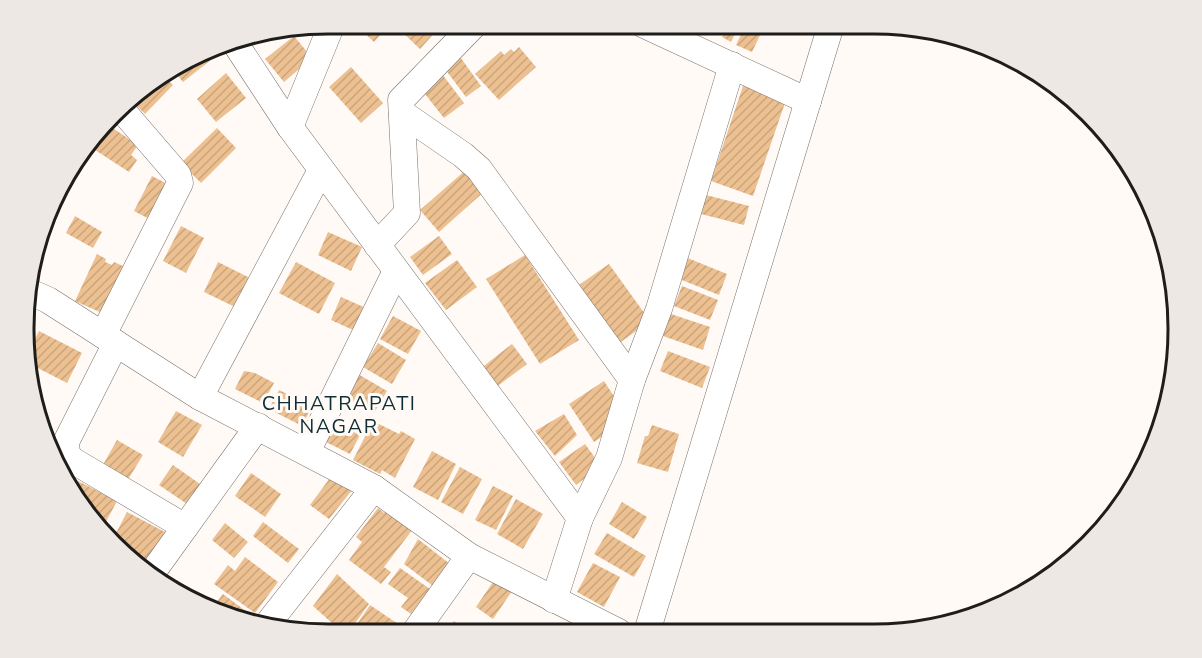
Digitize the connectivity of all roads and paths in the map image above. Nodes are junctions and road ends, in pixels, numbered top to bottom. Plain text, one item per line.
1 (328, 34) edge
2 (465, 34) edge
3 (664, 34) edge
4 (828, 34) edge
5 (239, 49) edge
6 (732, 65) junction
7 (808, 101) junction
8 (402, 113) junction
9 (127, 116) edge
10 (290, 127) junction
11 (321, 170) junction
12 (377, 245) junction
13 (396, 271) junction
14 (36, 300) edge
15 (110, 339) junction
16 (632, 380) junction
17 (200, 397) junction
18 (258, 426) junction
19 (307, 452) junction
20 (374, 488) junction
21 (580, 519) junction
22 (184, 527) junction
23 (470, 556) junction
24 (156, 567) edge
25 (554, 600) junction
26 (272, 618) edge
27 (421, 624) edge
28 (603, 624) edge
29 (649, 624) edge

1 - 10 street
2 - 8 street
3 - 6 street
4 - 7 street
5 - 10 street
6 - 7 street
6 - 16 street
7 - 29 street
8 - 12 street
8 - 16 street
9 - 15 street
10 - 11 street
11 - 12 street
11 - 17 street
12 - 13 street
13 - 19 street
13 - 21 street
14 - 15 street
15 - 17 street
15 - 22 street
16 - 21 street
17 - 18 street
18 - 19 street
18 - 22 street
19 - 20 street
20 - 23 street
20 - 26 street
21 - 25 street
22 - 24 street
23 - 25 street
23 - 27 street
25 - 28 street

